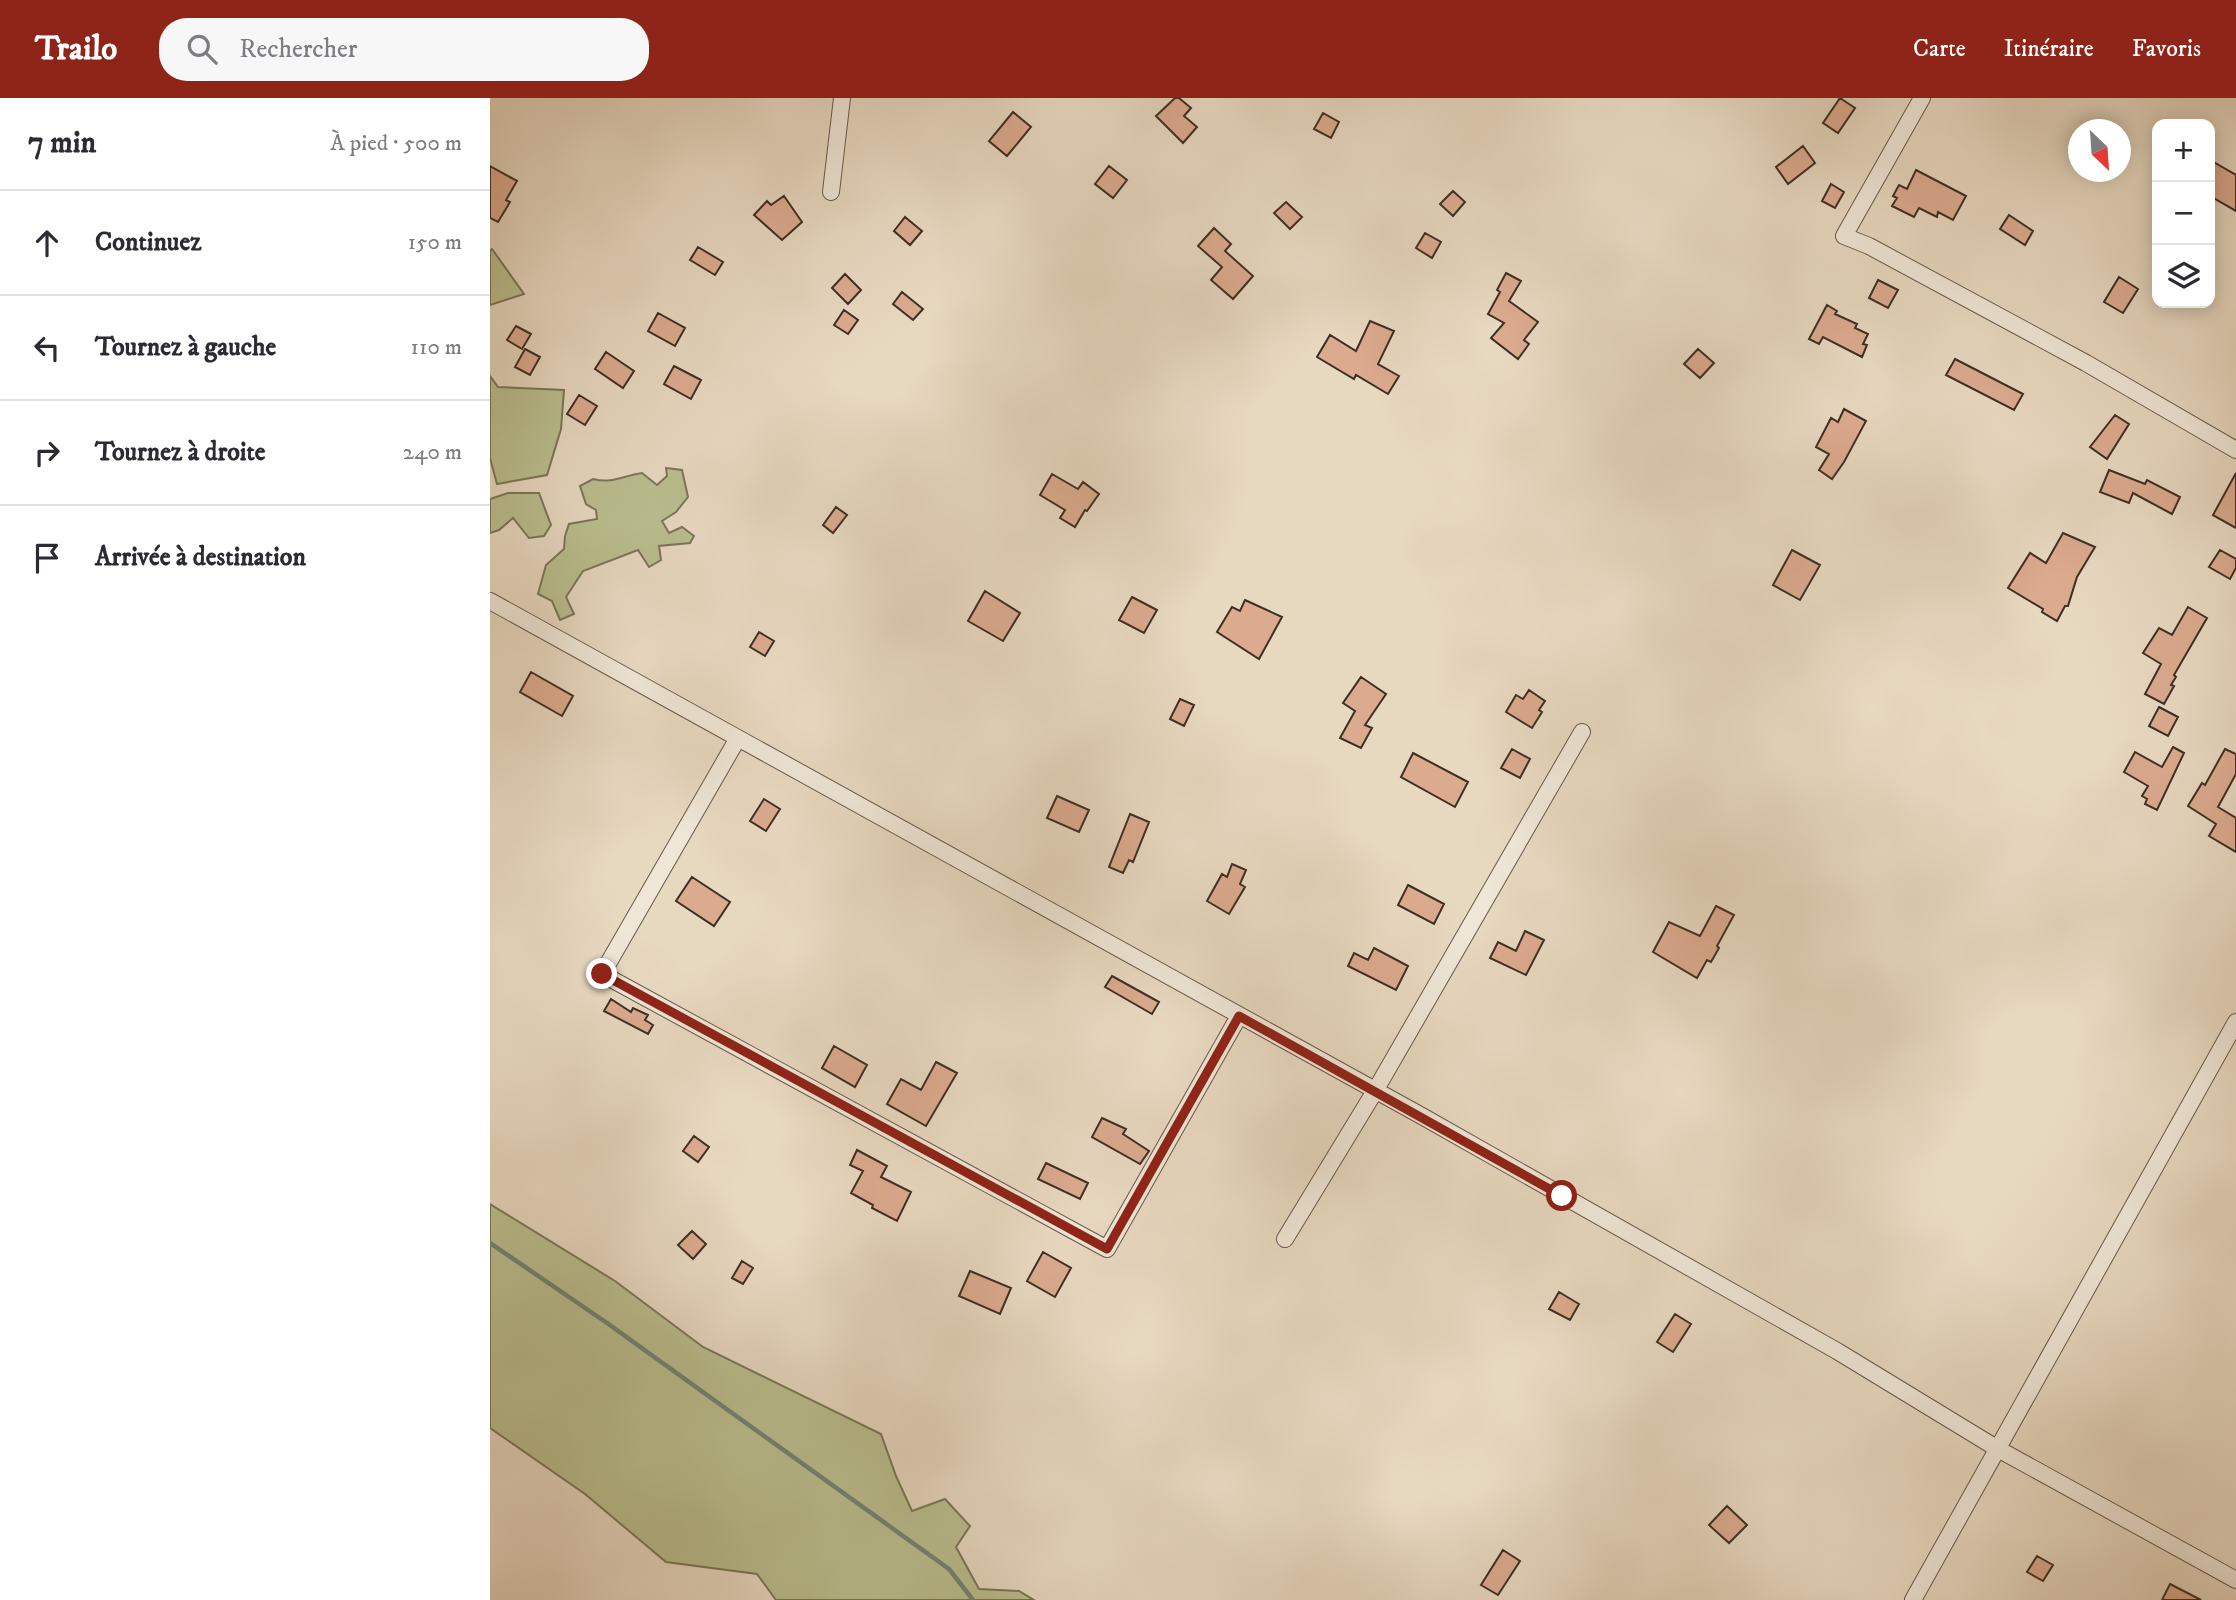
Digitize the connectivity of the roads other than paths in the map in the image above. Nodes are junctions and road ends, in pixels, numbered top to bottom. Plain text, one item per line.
1 (842, 98) edge
2 (1922, 98) edge
3 (831, 192) dead end
4 (2236, 450) edge
5 (490, 601) edge
6 (1582, 732) dead end
7 (738, 738) junction
8 (1239, 1016) junction
9 (2236, 1022) edge
10 (1375, 1091) junction
11 (1285, 1239) dead end
12 (1998, 1450) junction
13 (2236, 1580) edge
14 (1913, 1600) edge

1 - 3 street
2 - 4 street
5 - 7 street
6 - 10 street
7 - 8 street
7 - 8 street
8 - 10 street
9 - 12 street
10 - 11 street
10 - 12 street
12 - 13 street
12 - 14 street

